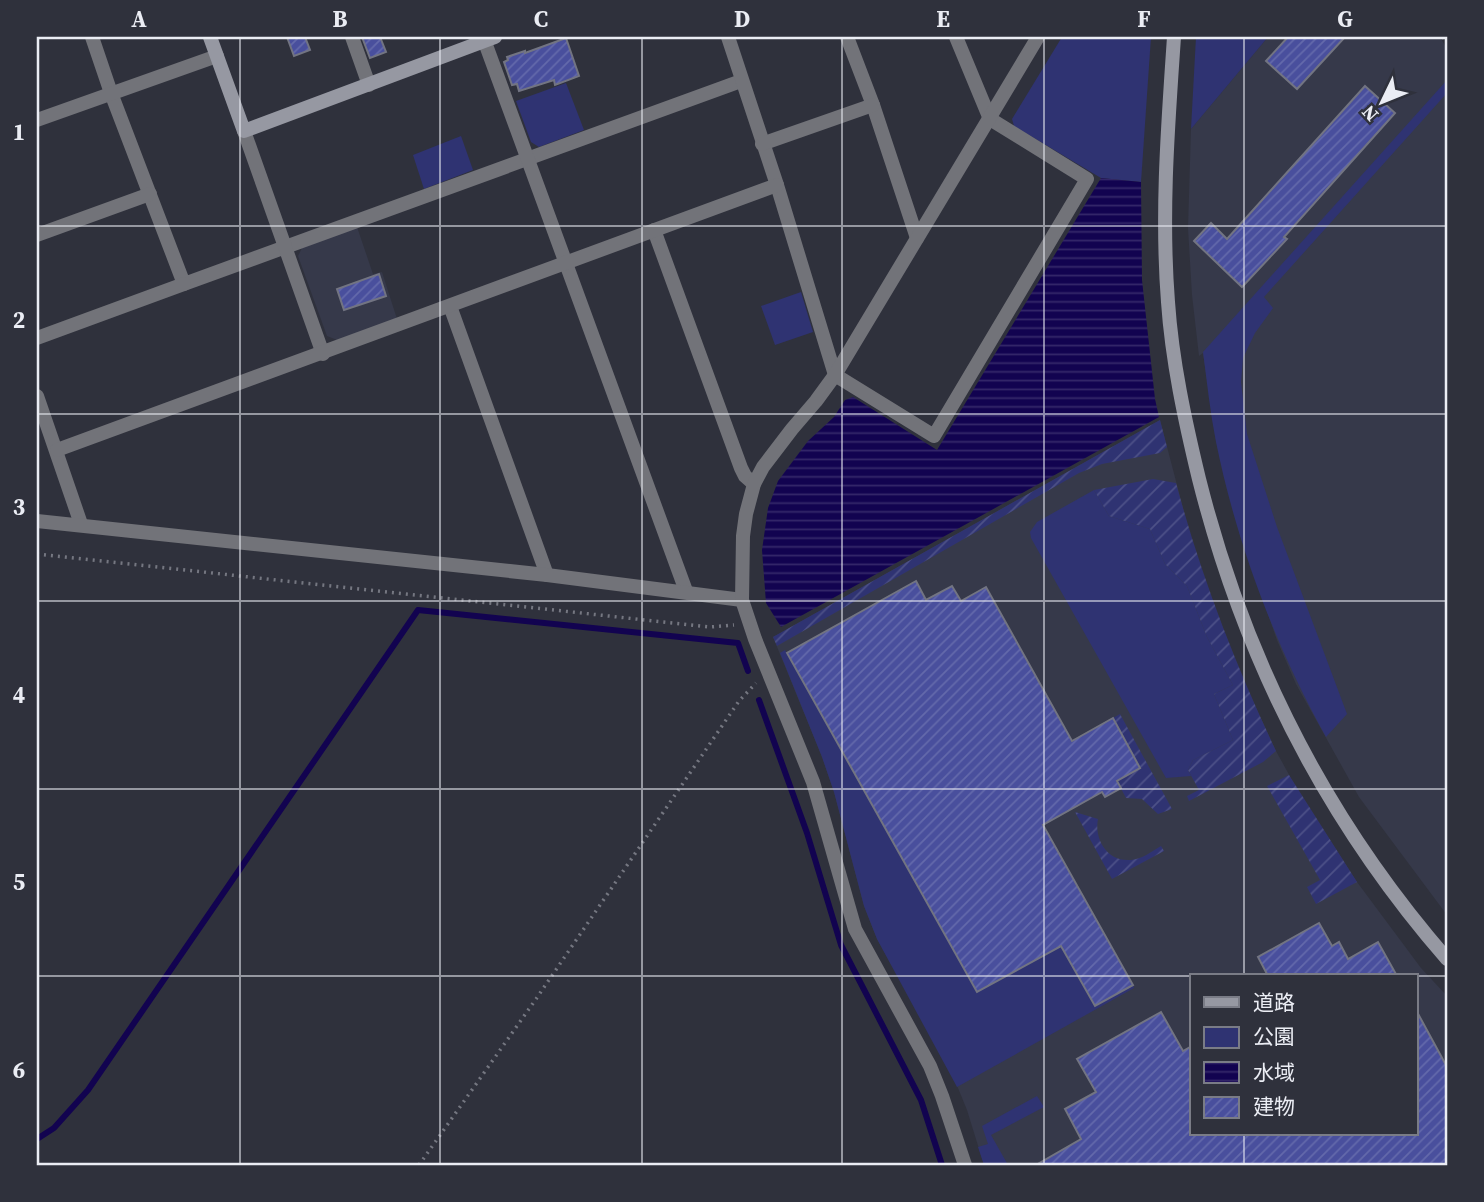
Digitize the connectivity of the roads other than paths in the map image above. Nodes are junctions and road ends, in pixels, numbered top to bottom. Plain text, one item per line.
1 (92, 37) edge
2 (211, 37) edge
3 (352, 37) edge
4 (728, 37) edge
5 (847, 37) edge
6 (956, 37) edge
7 (1038, 37) edge
8 (1174, 37) edge
9 (487, 38) edge
10 (217, 56) junction
11 (741, 81) junction
12 (369, 85) junction
13 (111, 93) junction
14 (873, 105) junction
15 (990, 119) junction
16 (37, 120) edge
17 (244, 131) junction
18 (762, 144) junction
19 (526, 158) junction
20 (777, 186) junction
21 (150, 194) junction
22 (654, 230) junction
23 (37, 234) edge
24 (917, 238) junction
25 (284, 246) junction
26 (565, 261) junction
27 (184, 284) junction
28 (450, 306) junction
29 (37, 338) edge
30 (323, 354) junction
31 (835, 374) junction
32 (37, 396) edge
33 (57, 450) junction
34 (754, 484) junction
35 (37, 521) edge
36 (81, 524) junction
37 (547, 575) junction
38 (686, 591) junction
39 (742, 600) junction
40 (1447, 960) edge
41 (965, 1165) edge

1 - 13 street
2 - 10 street
3 - 12 street
4 - 11 street
5 - 14 street
6 - 15 street
7 - 15 street
8 - 40 street
9 - 12 street
9 - 19 street
10 - 13 street
10 - 17 street
11 - 18 street
11 - 19 street
12 - 17 street
13 - 16 street
13 - 21 street
14 - 18 street
14 - 24 street
15 - 24 street
15 - 31 street
17 - 25 street
18 - 20 street
19 - 25 street
19 - 26 street
20 - 22 street
20 - 31 street
21 - 23 street
21 - 27 street
22 - 26 street
22 - 34 street
24 - 31 street
25 - 27 street
25 - 30 street
26 - 28 street
26 - 38 street
27 - 29 street
28 - 30 street
28 - 37 street
30 - 33 street
31 - 34 street
32 - 33 street
33 - 36 street
34 - 39 street
35 - 36 street
36 - 37 street
37 - 38 street
38 - 39 street
39 - 41 street

